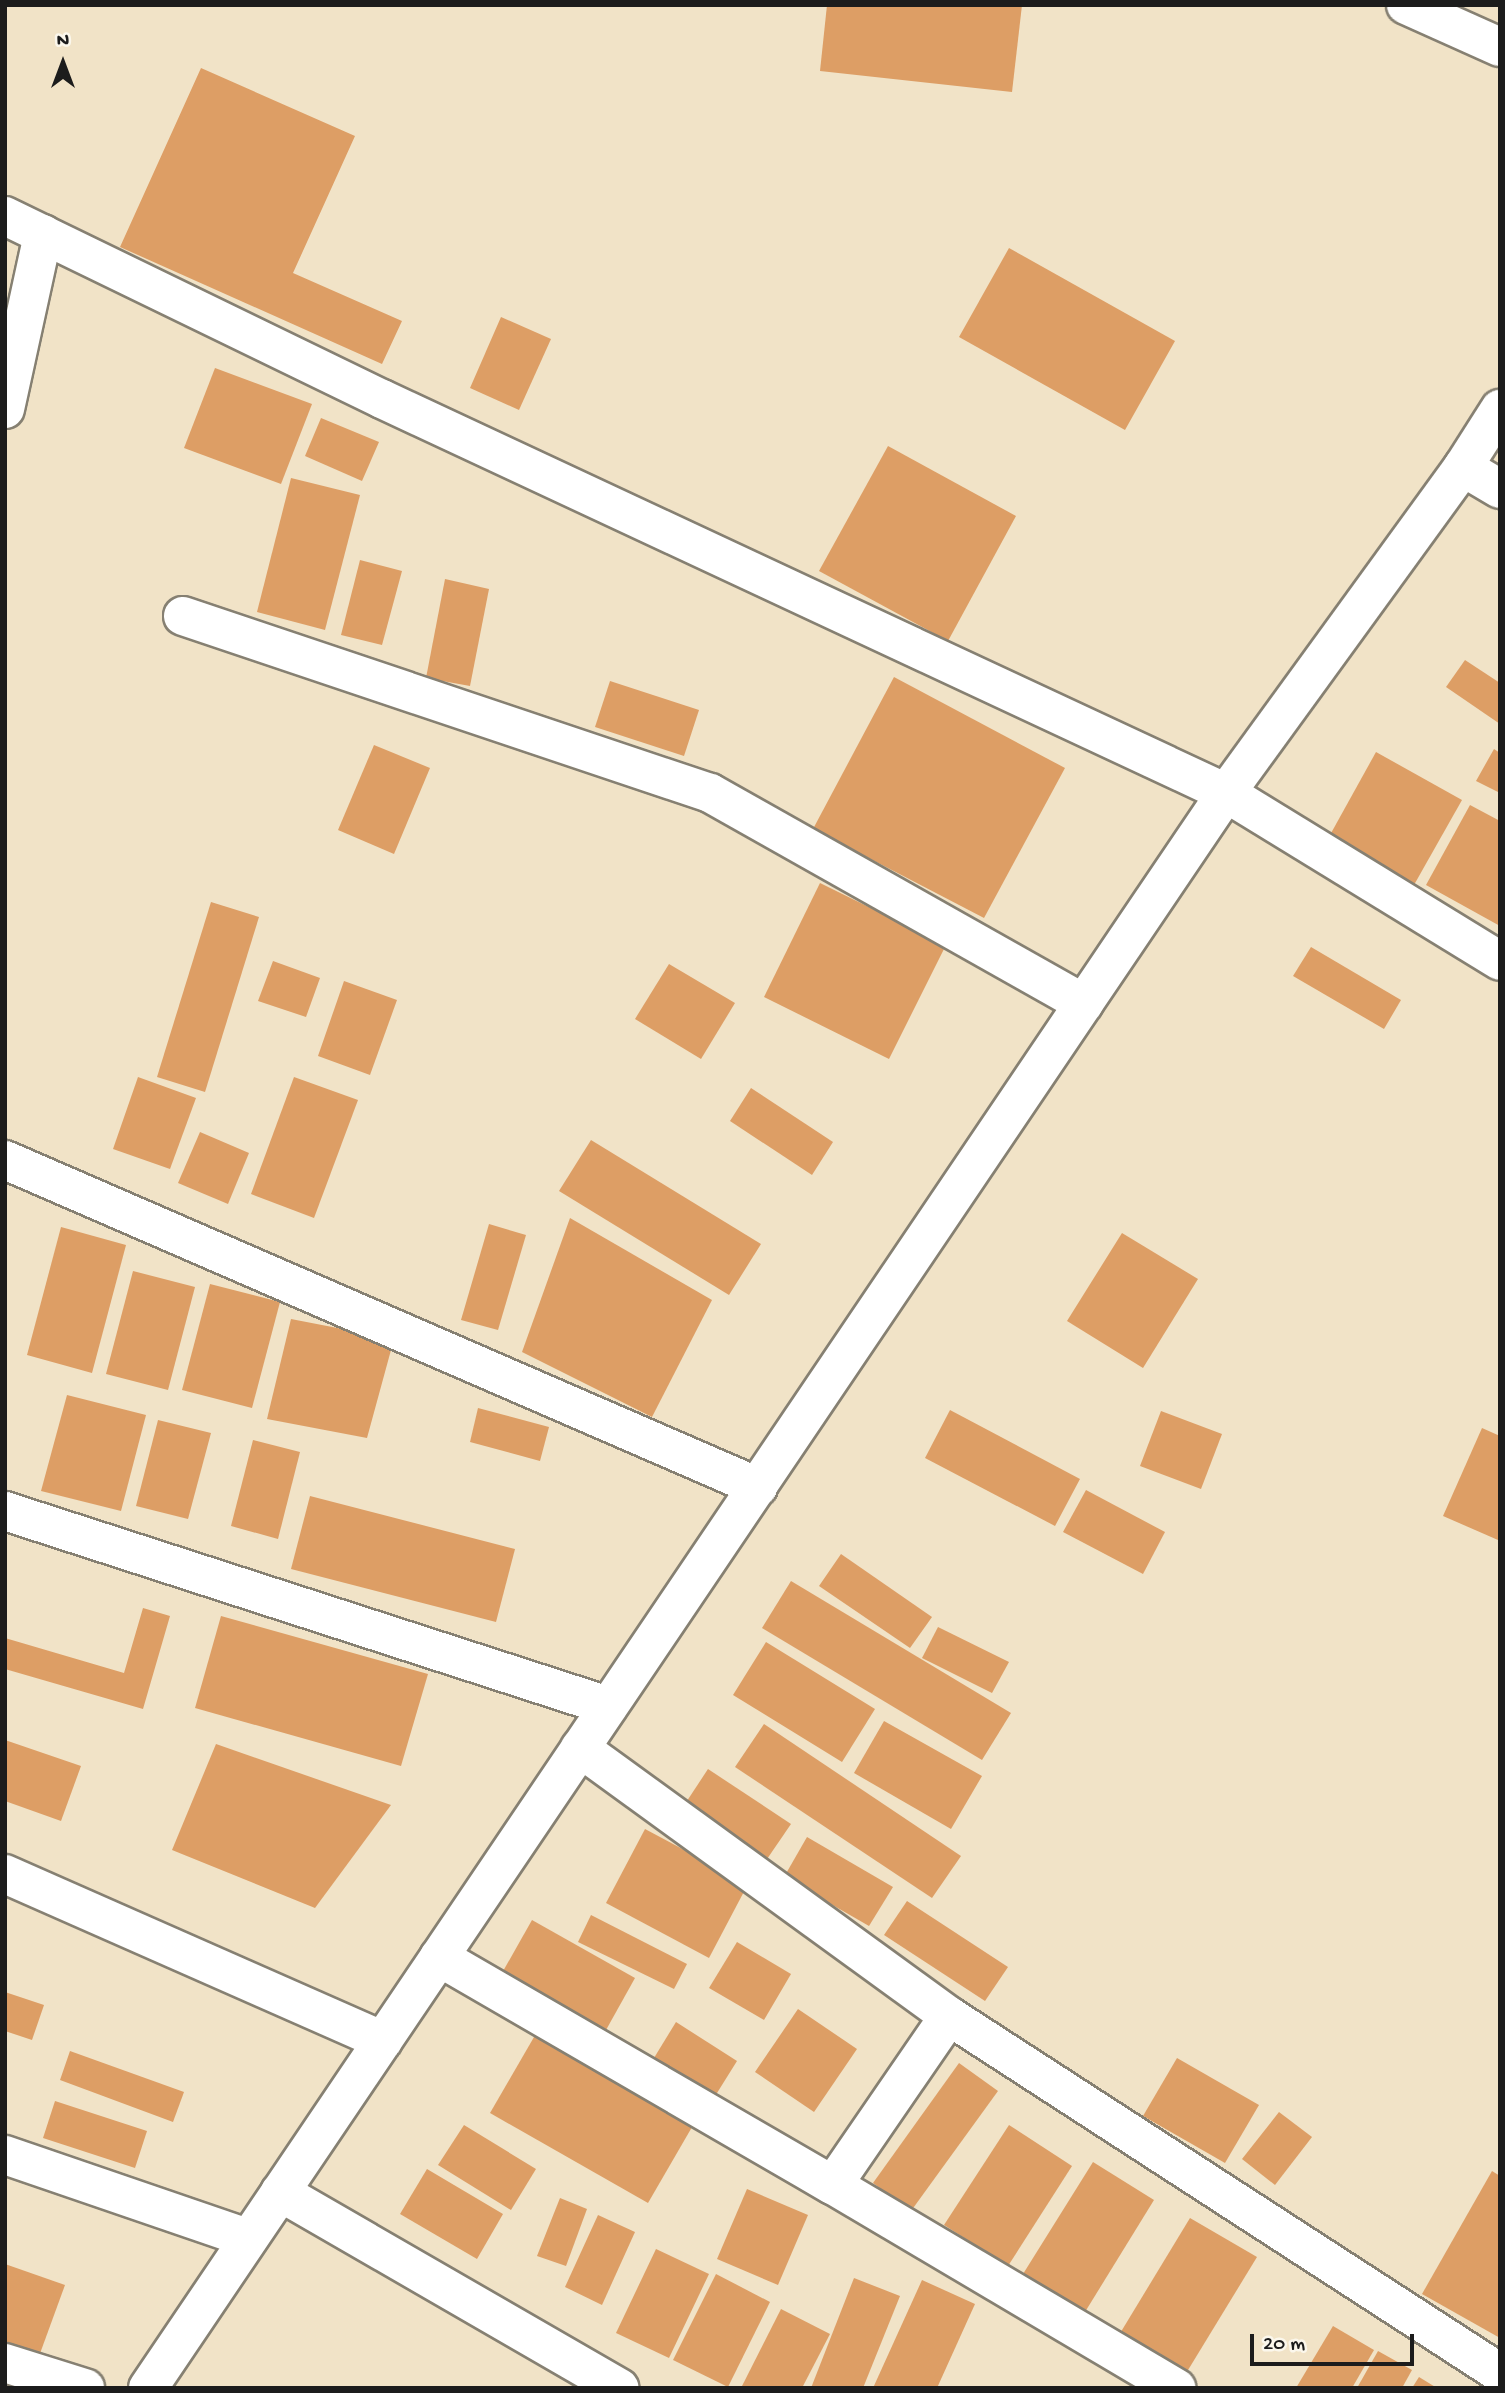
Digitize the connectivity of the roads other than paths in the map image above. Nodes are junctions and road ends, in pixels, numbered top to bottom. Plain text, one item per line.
1 (1406, 5) edge
2 (1500, 47) edge
3 (5, 216) edge
4 (43, 234) junction
5 (5, 409) edge
6 (1500, 409) edge
7 (1463, 467) junction
8 (1500, 489) edge
9 (183, 616) dead end
10 (1226, 793) junction
11 (1500, 961) edge
12 (1084, 1004) junction
13 (5, 1160) edge
14 (758, 1487) junction
15 (5, 1511) edge
16 (608, 1706) junction
17 (580, 1748) junction
18 (5, 1874) edge
19 (439, 1957) junction
20 (948, 2016) junction
21 (383, 2040) junction
22 (5, 2155) edge
23 (833, 2185) junction
24 (280, 2192) junction
25 (248, 2238) junction
26 (5, 2363) edge
27 (1500, 2373) edge
28 (597, 2382) edge
29 (85, 2388) edge
30 (148, 2388) edge
31 (1176, 2388) edge

1 - 2 street
3 - 4 street
4 - 5 street
4 - 10 street
6 - 7 street
7 - 8 street
7 - 10 street
9 - 12 street
10 - 11 street
10 - 12 street
12 - 14 street
13 - 14 street
14 - 16 street
15 - 16 street
16 - 17 street
17 - 19 street
17 - 20 street
18 - 21 street
19 - 21 street
19 - 23 street
20 - 23 street
20 - 27 street
21 - 24 street
22 - 25 street
23 - 31 street
24 - 25 street
24 - 28 street
25 - 30 street
26 - 29 street

